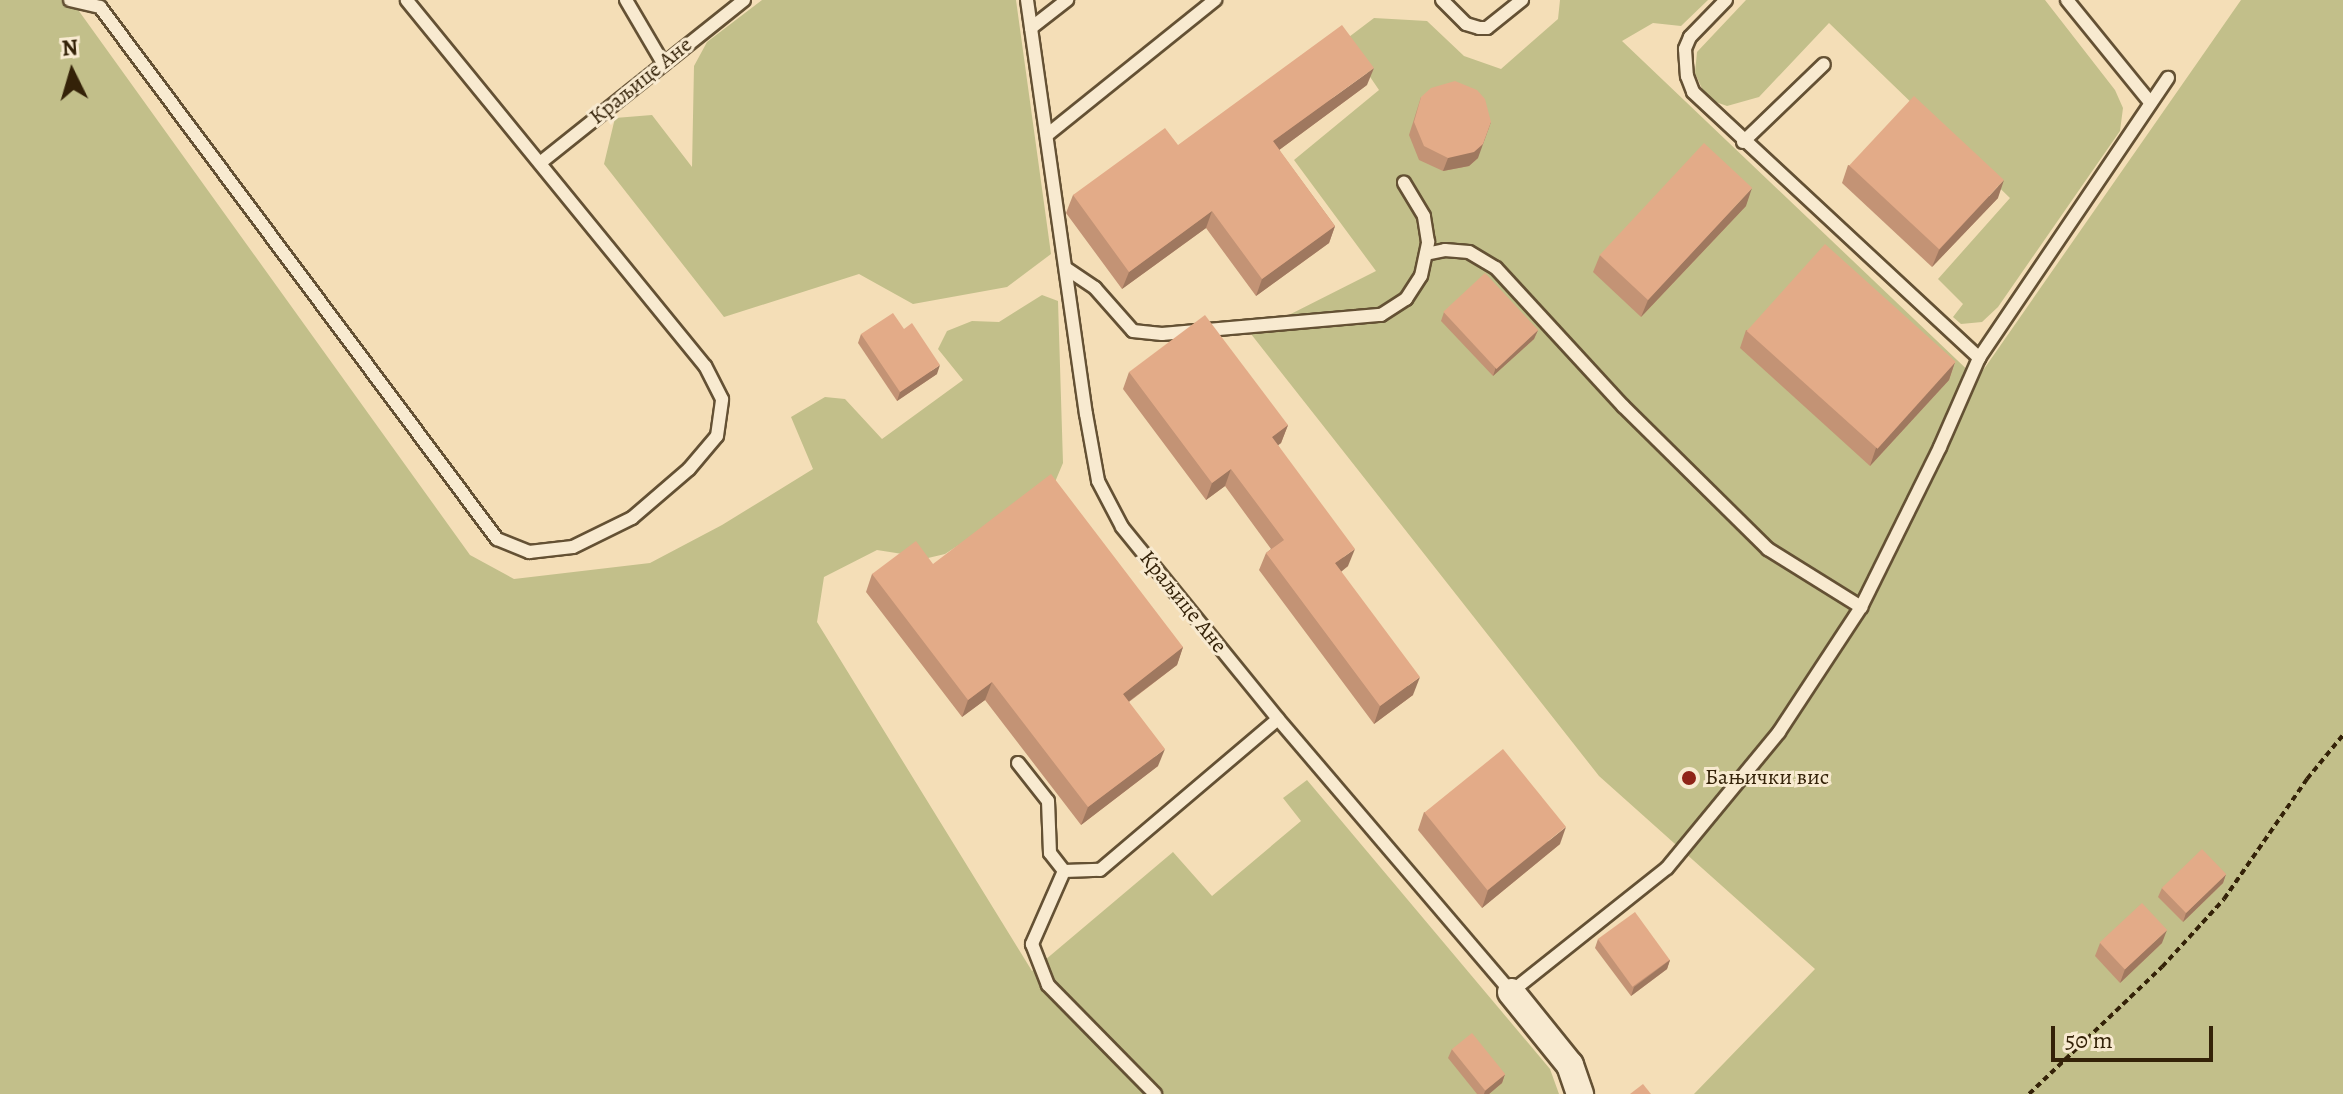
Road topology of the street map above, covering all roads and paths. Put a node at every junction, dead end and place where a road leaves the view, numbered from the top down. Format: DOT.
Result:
graph roads {
  1 [pos="70,0"];
  2 [pos="407,0"];
  3 [pos="626,0"];
  4 [pos="744,0"];
  5 [pos="1027,0"];
  6 [pos="1067,0"];
  7 [pos="1215,0"];
  8 [pos="1442,0"];
  9 [pos="1522,0"];
  10 [pos="1726,0"];
  11 [pos="2067,0"];
  12 [pos="1031,28"];
  13 [pos="663,63"];
  14 [pos="1824,64"];
  15 [pos="2168,78"];
  16 [pos="2150,102"];
  17 [pos="1047,135"];
  18 [pos="1743,142"];
  19 [pos="540,163"];
  20 [pos="1404,183"];
  21 [pos="1426,254"];
  22 [pos="1067,269"];
  23 [pos="1979,358"];
  24 [pos="1861,607"];
  25 [pos="1278,719"];
  26 [pos="2343,735"];
  27 [pos="1018,763"];
  28 [pos="1064,871"];
  29 [pos="1511,992"];
  30 [pos="1155,1094"];
  31 [pos="1580,1094"];
  32 [pos="2029,1094"];
  1 -- 19 [label="lane"];
  2 -- 19 [label="lane"];
  3 -- 13 [label="lane"];
  4 -- 13 [label="lane, Краљице Ане"];
  5 -- 12 [label="lane, Краљице Ане"];
  6 -- 12 [label="lane"];
  7 -- 17 [label="lane"];
  8 -- 9 [label="lane"];
  10 -- 18 [label="lane"];
  11 -- 16 [label="lane"];
  12 -- 17 [label="lane, Краљице Ане"];
  13 -- 19 [label="lane, Краљице Ане"];
  14 -- 18 [label="lane"];
  15 -- 16 [label="lane"];
  16 -- 23 [label="lane"];
  17 -- 22 [label="lane, Краљице Ане"];
  18 -- 23 [label="lane"];
  20 -- 21 [label="lane"];
  21 -- 22 [label="lane"];
  21 -- 24 [label="lane"];
  22 -- 25 [label="lane, Краљице Ане"];
  23 -- 24 [label="lane"];
  24 -- 29 [label="lane"];
  25 -- 28 [label="lane"];
  25 -- 29 [label="lane, Краљице Ане"];
  26 -- 32 [label="path"];
  27 -- 28 [label="lane"];
  28 -- 30 [label="lane"];
  29 -- 31 [label="street, Краљице Ане"];
}
